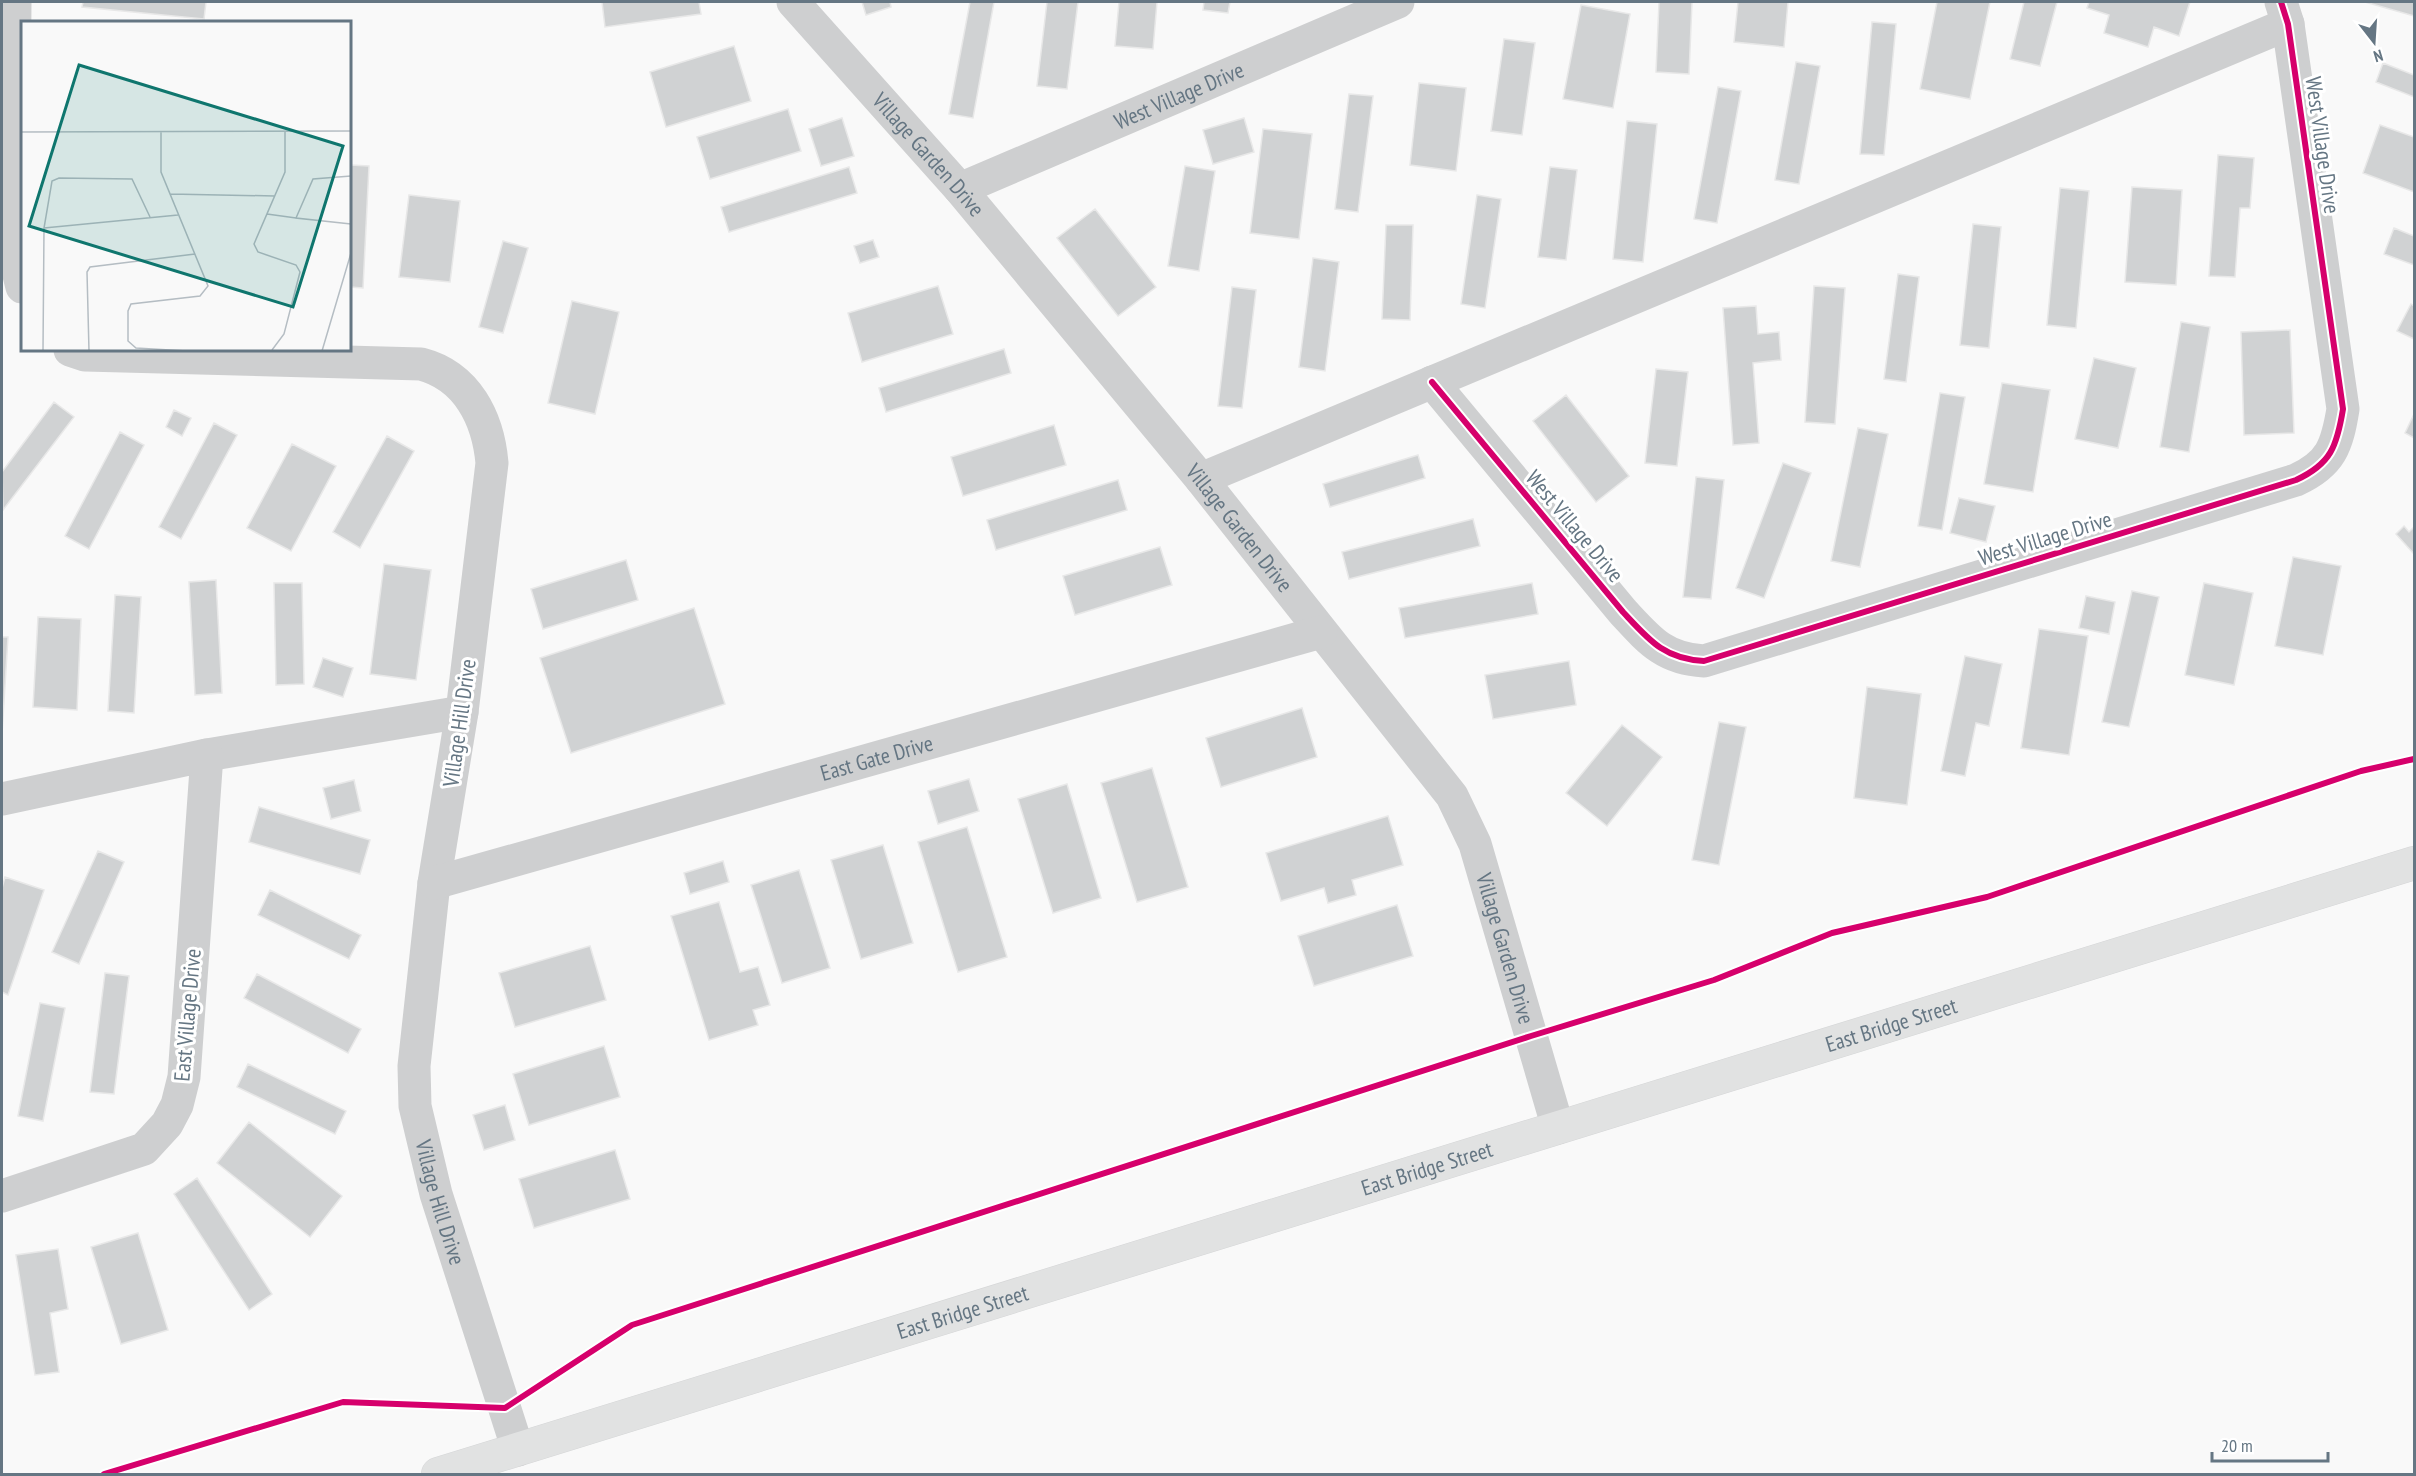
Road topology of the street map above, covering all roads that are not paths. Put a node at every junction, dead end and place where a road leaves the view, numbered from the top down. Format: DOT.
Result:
graph roads {
  1 [pos="15,2"];
  2 [pos="793,2"];
  3 [pos="1398,2"];
  4 [pos="2285,13"];
  5 [pos="960,189"];
  6 [pos="21,284"];
  7 [pos="73,351"];
  8 [pos="1432,382"];
  9 [pos="1201,479"];
  10 [pos="1321,632"];
  11 [pos="462,712"];
  12 [pos="207,755"];
  13 [pos="2,800"];
  14 [pos="2415,863"];
  15 [pos="434,883"];
  16 [pos="1558,1128"];
  17 [pos="2,1196"];
  18 [pos="518,1450"];
  19 [pos="438,1474"];
  1 -- 6 [label="street"];
  2 -- 5 [label="street, Village Garden Drive"];
  3 -- 5 [label="street, West Village Drive"];
  4 -- 8 [label="street, West Village Drive"];
  4 -- 8 [label="street, West Village Drive"];
  5 -- 9 [label="street, Village Garden Drive"];
  7 -- 11 [label="street, Village Hill Drive"];
  8 -- 9 [label="street, West Village Drive"];
  9 -- 10 [label="street, Village Garden Drive"];
  10 -- 15 [label="street, East Gate Drive"];
  10 -- 16 [label="street, Village Garden Drive"];
  11 -- 12 [label="street"];
  11 -- 15 [label="street, Village Hill Drive"];
  12 -- 13 [label="street"];
  12 -- 17 [label="street, East Village Drive"];
  14 -- 16 [label="main road, East Bridge Street"];
  15 -- 18 [label="street, Village Hill Drive"];
  16 -- 18 [label="main road, East Bridge Street"];
  18 -- 19 [label="main road, East Bridge Street"];
}
